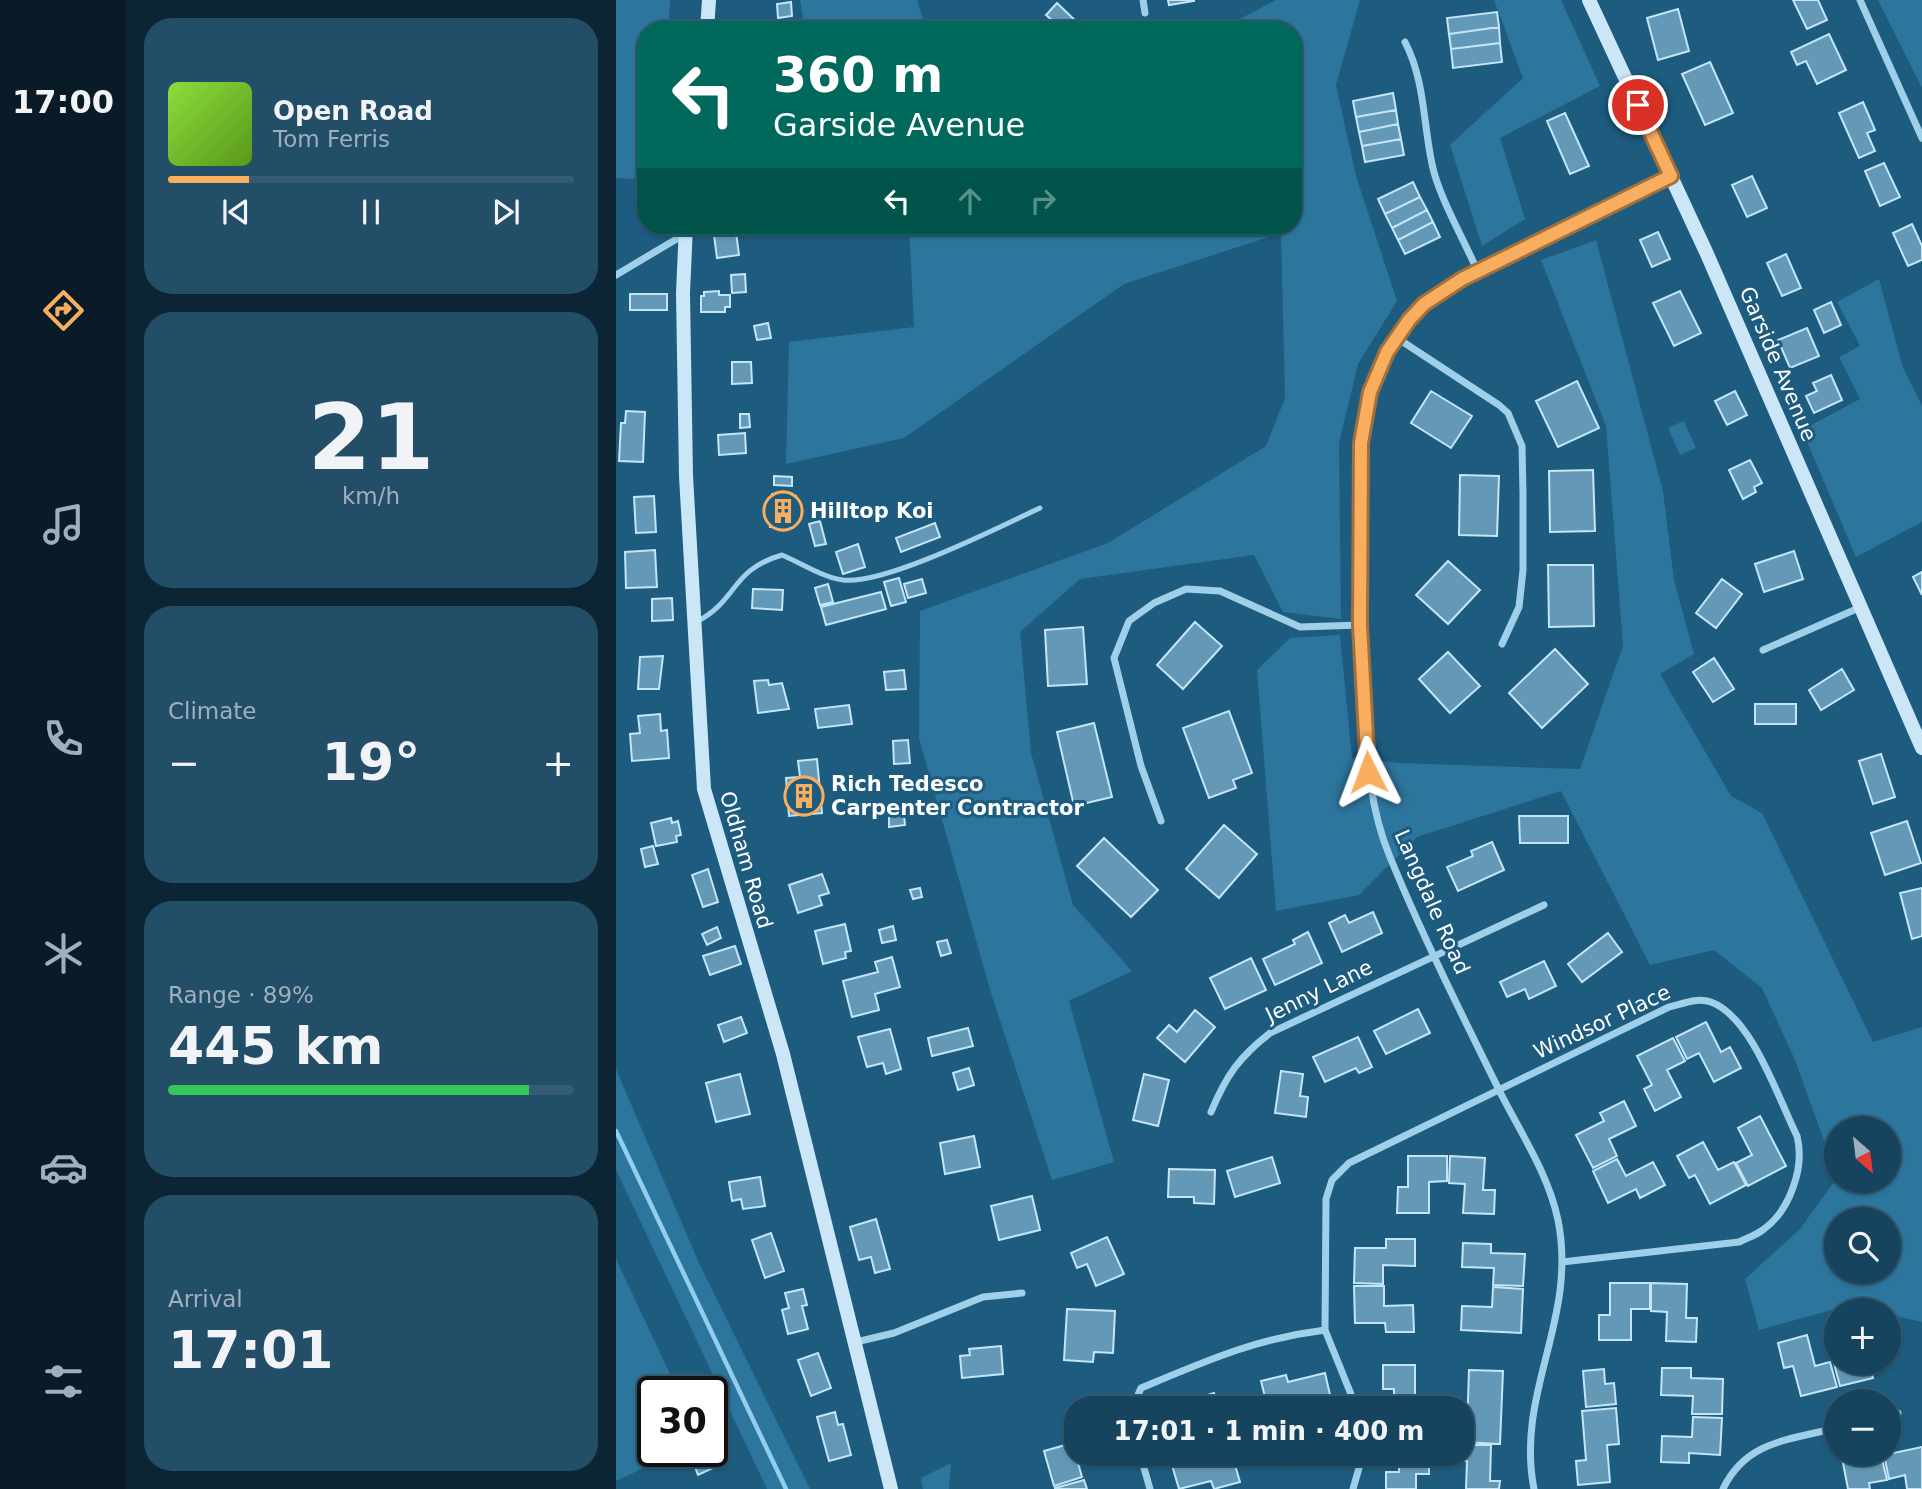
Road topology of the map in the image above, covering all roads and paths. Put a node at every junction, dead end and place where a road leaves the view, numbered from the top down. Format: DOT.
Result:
graph roads {
  1 [pos="709,0"];
  2 [pos="1143,0"];
  3 [pos="1590,0"];
  4 [pos="1860,0"];
  5 [pos="1144,13"];
  6 [pos="708,21"];
  7 [pos="1405,42"];
  8 [pos="1922,138"];
  9 [pos="1671,176"];
  10 [pos="678,235"];
  11 [pos="686,235"];
  12 [pos="1477,270"];
  13 [pos="616,275"];
  14 [pos="1397,338"];
  15 [pos="1040,508"];
  16 [pos="1861,607"];
  17 [pos="693,624"];
  18 [pos="1360,625"];
  19 [pos="1502,644"];
  20 [pos="1763,650"];
  21 [pos="1922,748"];
  22 [pos="1161,821"];
  23 [pos="1544,905"];
  24 [pos="1436,955"];
  25 [pos="1499,1089"];
  26 [pos="1211,1112"];
  27 [pos="1562,1262"];
  28 [pos="1022,1293"];
  29 [pos="1325,1330"];
  30 [pos="856,1342"];
  31 [pos="1138,1396"];
  32 [pos="1352,1396"];
  33 [pos="1824,1432"];
  34 [pos="1143,1466"];
  35 [pos="1360,1466"];
  36 [pos="891,1489"];
  37 [pos="1150,1489"];
  38 [pos="1353,1489"];
  39 [pos="1534,1489"];
  40 [pos="1723,1489"];
  1 -- 6 [label="street"];
  2 -- 5 [label="street"];
  3 -- 9 [label="street, Garside Avenue"];
  4 -- 8 [label="street"];
  7 -- 12 [label="street"];
  9 -- 12 [label="street, Langdale Road"];
  9 -- 16 [label="street, Garside Avenue"];
  10 -- 13 [label="street"];
  11 -- 17 [label="street, Oldham Road"];
  12 -- 14 [label="street, Langdale Road"];
  14 -- 18 [label="street, Langdale Road"];
  14 -- 19 [label="street"];
  15 -- 17 [label="lane"];
  16 -- 20 [label="street"];
  16 -- 21 [label="street, Garside Avenue"];
  17 -- 30 [label="street, Oldham Road"];
  18 -- 22 [label="street"];
  18 -- 24 [label="street, Langdale Road"];
  23 -- 24 [label="street, Jenny Lane"];
  24 -- 25 [label="street, Langdale Road"];
  24 -- 26 [label="street, Jenny Lane"];
  25 -- 27 [label="street, Langdale Road"];
  25 -- 27 [label="street, Windsor Place"];
  25 -- 29 [label="street, Windsor Place"];
  27 -- 39 [label="street, Langdale Road"];
  28 -- 30 [label="street"];
  29 -- 31 [label="street"];
  29 -- 32 [label="street"];
  30 -- 36 [label="street, Oldham Road"];
  33 -- 40 [label="street"];
  34 -- 37 [label="street"];
  35 -- 38 [label="street"];
}
